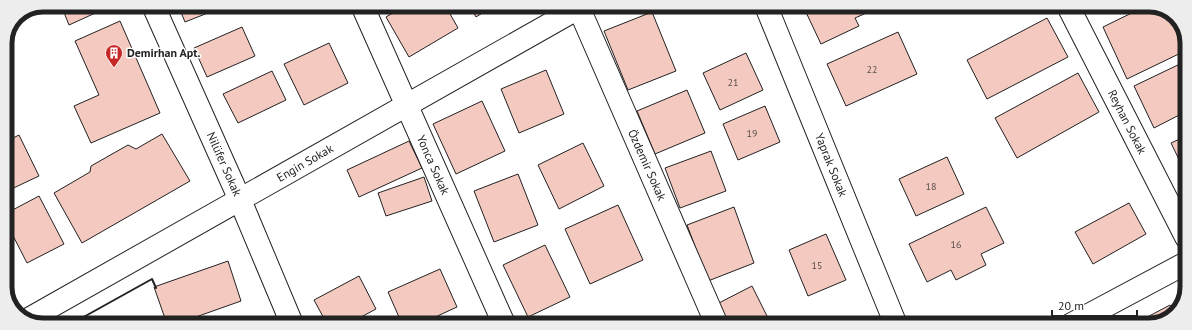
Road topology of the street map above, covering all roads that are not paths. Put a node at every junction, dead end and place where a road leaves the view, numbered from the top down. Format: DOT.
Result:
graph roads {
  1 [pos="156,12"];
  2 [pos="365,12"];
  3 [pos="569,12"];
  4 [pos="583,12"];
  5 [pos="768,12"];
  6 [pos="1071,12"];
  7 [pos="406,105"];
  8 [pos="240,200"];
  9 [pos="1180,225"];
  10 [pos="1180,267"];
  11 [pos="33,316"];
  12 [pos="289,318"];
  13 [pos="501,318"];
  14 [pos="714,318"];
  15 [pos="893,318"];
  16 [pos="1083,318"];
  1 -- 8 [label="street, Nilüfer Sokak"];
  2 -- 7 [label="street, Yonca Sokak"];
  3 -- 7 [label="street, Engin Sokak"];
  4 -- 14 [label="street, Özdemir Sokak"];
  5 -- 15 [label="street, Yaprak Sokak"];
  6 -- 9 [label="street, Reyhan Sokak"];
  7 -- 8 [label="street, Engin Sokak"];
  7 -- 13 [label="street, Yonca Sokak"];
  8 -- 11 [label="street, Engin Sokak"];
  8 -- 12 [label="street, Nilüfer Sokak"];
  10 -- 16 [label="street"];
}
